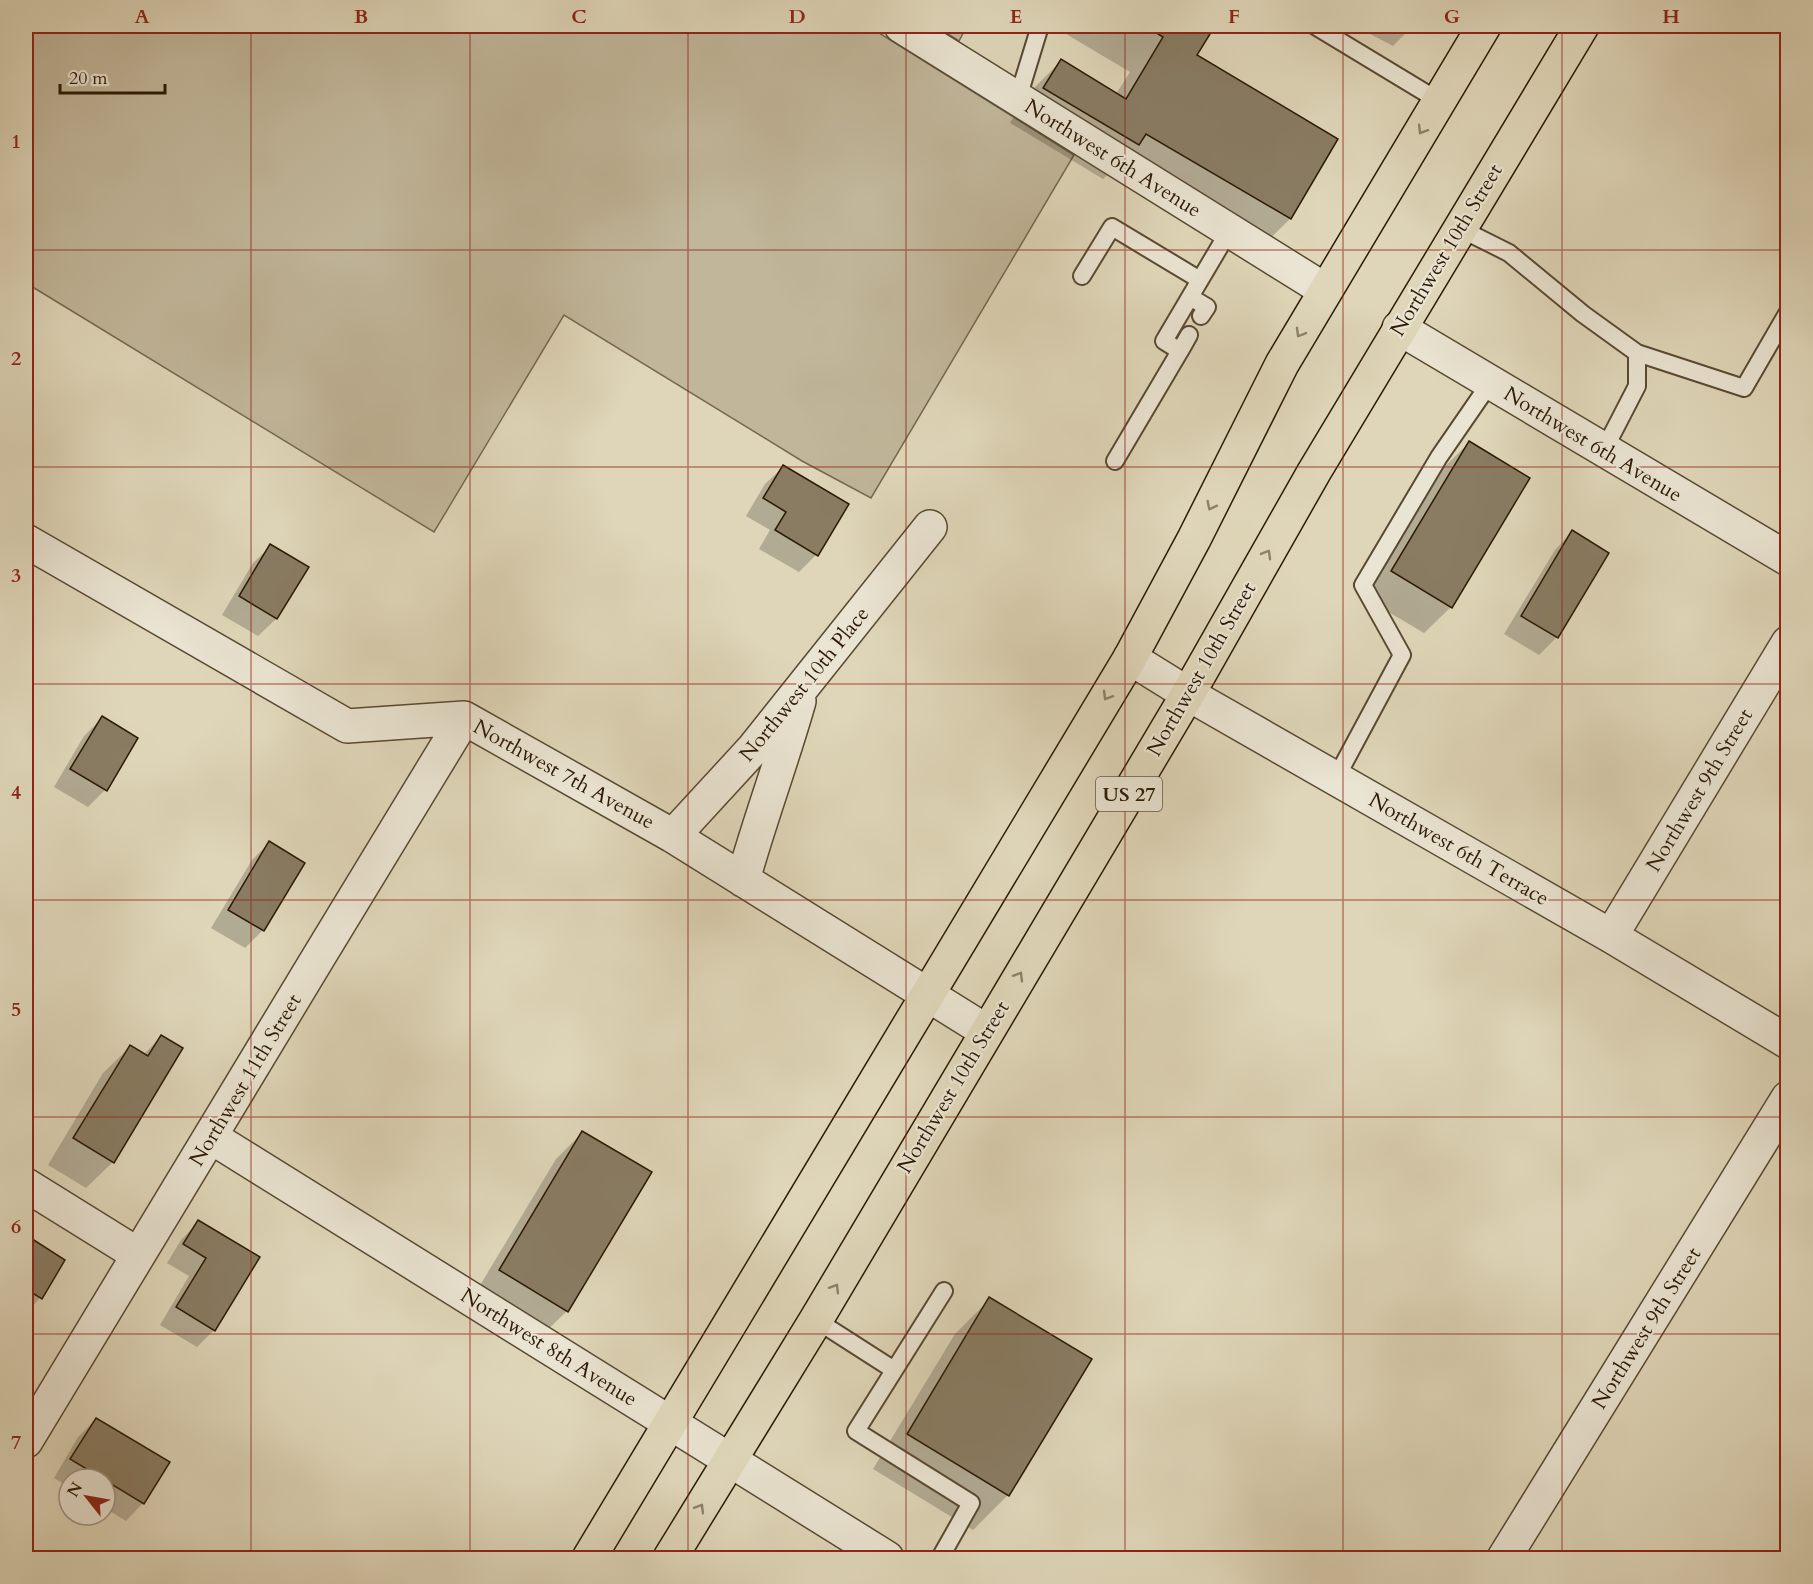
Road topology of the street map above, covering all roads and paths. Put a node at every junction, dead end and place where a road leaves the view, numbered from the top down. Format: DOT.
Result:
graph roads {
  1 [pos="902,26"];
  2 [pos="1040,26"];
  3 [pos="1315,26"];
  4 [pos="1484,26"];
  5 [pos="1582,26"];
  6 [pos="1018,98"];
  7 [pos="1439,101"];
  8 [pos="1459,228"];
  9 [pos="1229,231"];
  10 [pos="1082,276"];
  11 [pos="1200,280"];
  12 [pos="1325,290"];
  13 [pos="1190,297"];
  14 [pos="1201,316"];
  15 [pos="1785,323"];
  16 [pos="1399,328"];
  17 [pos="1189,335"];
  18 [pos="1180,351"];
  19 [pos="1637,353"];
  20 [pos="1490,383"];
  21 [pos="1604,450"];
  22 [pos="1115,461"];
  23 [pos="930,527"];
  24 [pos="26,542"];
  25 [pos="1788,559"];
  26 [pos="1788,643"];
  27 [pos="1130,658"];
  28 [pos="803,685"];
  29 [pos="1188,694"];
  30 [pos="464,718"];
  31 [pos="1336,778"];
  32 [pos="673,836"];
  33 [pos="743,880"];
  34 [pos="1611,936"];
  35 [pos="929,996"];
  36 [pos="986,1031"];
  37 [pos="1788,1042"];
  38 [pos="1788,1098"];
  39 [pos="211,1137"];
  40 [pos="26,1185"];
  41 [pos="137,1254"];
  42 [pos="944,1291"];
  43 [pos="816,1320"];
  44 [pos="894,1370"];
  45 [pos="671,1423"];
  46 [pos="26,1441"];
  47 [pos="729,1460"];
  48 [pos="589,1558"];
  49 [pos="670,1558"];
  50 [pos="887,1558"];
  51 [pos="940,1558"];
  52 [pos="1504,1558"];
  1 -- 6 [label="street, Northwest 6th Avenue"];
  2 -- 6 [label="lane"];
  3 -- 7 [label="lane"];
  4 -- 7 [label="highway"];
  5 -- 8 [label="highway, Northwest 10th Street / US 27"];
  6 -- 9 [label="street, Northwest 6th Avenue"];
  7 -- 12 [label="highway, one-way"];
  8 -- 16 [label="highway, Northwest 10th Street / US 27"];
  8 -- 19 [label="lane"];
  9 -- 11 [label="lane"];
  9 -- 12 [label="street, Northwest 6th Avenue"];
  10 -- 11 [label="lane"];
  11 -- 13 [label="lane"];
  12 -- 27 [label="highway, one-way"];
  13 -- 14 [label="lane"];
  13 -- 18 [label="lane"];
  15 -- 19 [label="lane"];
  16 -- 20 [label="street, Northwest 6th Avenue"];
  29 -- 16 [label="highway, Northwest 10th Street / US 27, one-way"];
  17 -- 18 [label="lane"];
  18 -- 22 [label="lane"];
  19 -- 21 [label="lane"];
  20 -- 21 [label="street, Northwest 6th Avenue"];
  20 -- 31 [label="lane"];
  21 -- 25 [label="street, Northwest 6th Avenue"];
  23 -- 28 [label="street, Northwest 10th Place"];
  24 -- 30 [label="street, Northwest 7th Avenue"];
  26 -- 34 [label="street, Northwest 9th Street"];
  27 -- 29 [label="street, Northwest 6th Terrace"];
  27 -- 35 [label="highway, one-way"];
  28 -- 32 [label="street, Northwest 10th Place"];
  28 -- 33 [label="street"];
  29 -- 31 [label="street, Northwest 6th Terrace"];
  36 -- 29 [label="highway, Northwest 10th Street / US 27, one-way"];
  30 -- 32 [label="street, Northwest 7th Avenue"];
  30 -- 39 [label="street, Northwest 11th Street"];
  31 -- 34 [label="street, Northwest 6th Terrace"];
  32 -- 33 [label="street, Northwest 7th Avenue"];
  33 -- 35 [label="street, Northwest 7th Avenue"];
  34 -- 37 [label="street, Northwest 6th Terrace"];
  35 -- 36 [label="street, Northwest 7th Avenue"];
  35 -- 45 [label="highway"];
  43 -- 36 [label="highway, Northwest 10th Street / US 27, one-way"];
  38 -- 52 [label="street, Northwest 9th Street"];
  39 -- 41 [label="street, Northwest 11th Street"];
  39 -- 45 [label="street, Northwest 8th Avenue"];
  40 -- 41 [label="street"];
  41 -- 46 [label="street, Northwest 11th Street"];
  42 -- 44 [label="lane"];
  43 -- 44 [label="lane"];
  43 -- 47 [label="highway, Northwest 10th Street / US 27"];
  44 -- 51 [label="lane"];
  45 -- 47 [label="street, Northwest 8th Avenue"];
  45 -- 48 [label="highway"];
  49 -- 47 [label="highway, Northwest 10th Street / US 27, one-way"];
  47 -- 50 [label="street, Northwest 8th Avenue"];
}
